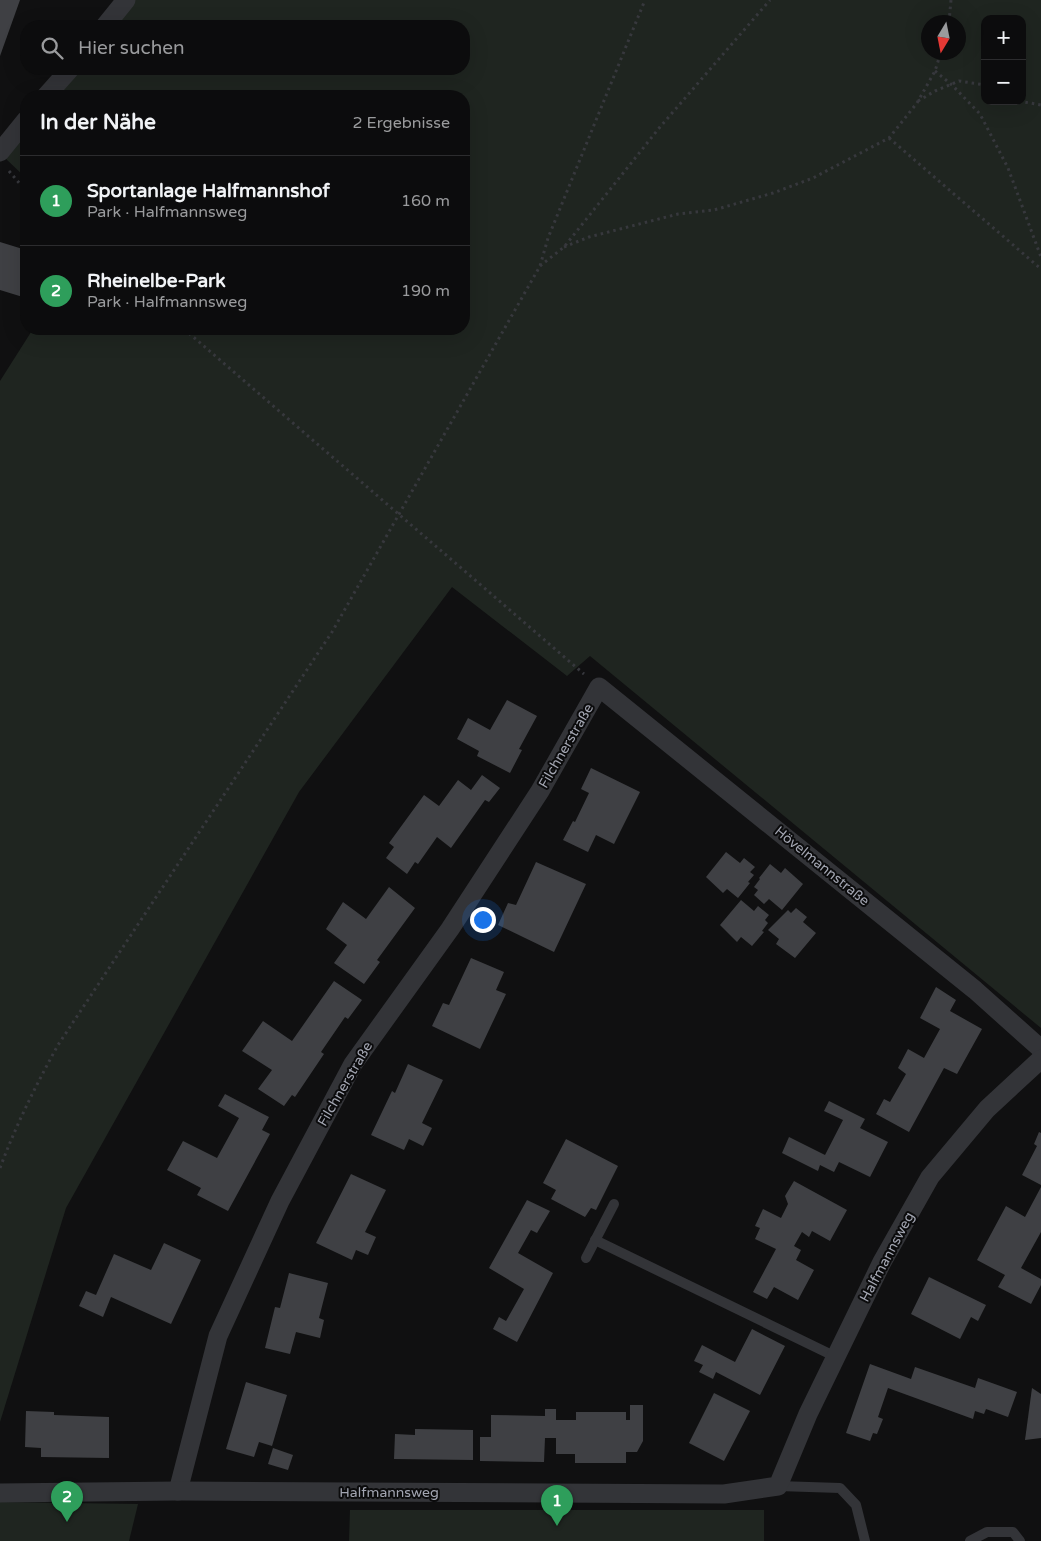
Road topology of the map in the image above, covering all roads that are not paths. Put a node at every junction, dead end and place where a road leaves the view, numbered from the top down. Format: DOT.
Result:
graph roads {
  1 [pos="126,0"];
  2 [pos="110,20"];
  3 [pos="65,75"];
  4 [pos="51,90"];
  5 [pos="20,130"];
  6 [pos="3,159"];
  7 [pos="600,687"];
  8 [pos="1041,1049"];
  9 [pos="1041,1059"];
  10 [pos="614,1204"];
  11 [pos="595,1240"];
  12 [pos="586,1258"];
  13 [pos="836,1357"];
  14 [pos="778,1486"];
  15 [pos="178,1491"];
  16 [pos="0,1493"];
  17 [pos="865,1541"];
  18 [pos="970,1541"];
  19 [pos="1020,1541"];
  1 -- 2 [label="street"];
  3 -- 4 [label="street"];
  5 -- 6 [label="street"];
  7 -- 8 [label="street, Hövelmannstraße"];
  7 -- 15 [label="street, Filchnerstraße"];
  9 -- 13 [label="street, Halfmannsweg"];
  10 -- 11 [label="lane"];
  11 -- 12 [label="lane"];
  11 -- 13 [label="lane"];
  13 -- 14 [label="street, Halfmannsweg"];
  14 -- 15 [label="street, Halfmannsweg"];
  14 -- 17 [label="lane, Halfmannsweg"];
  15 -- 16 [label="street, Halfmannsweg"];
  18 -- 19 [label="lane"];
}
